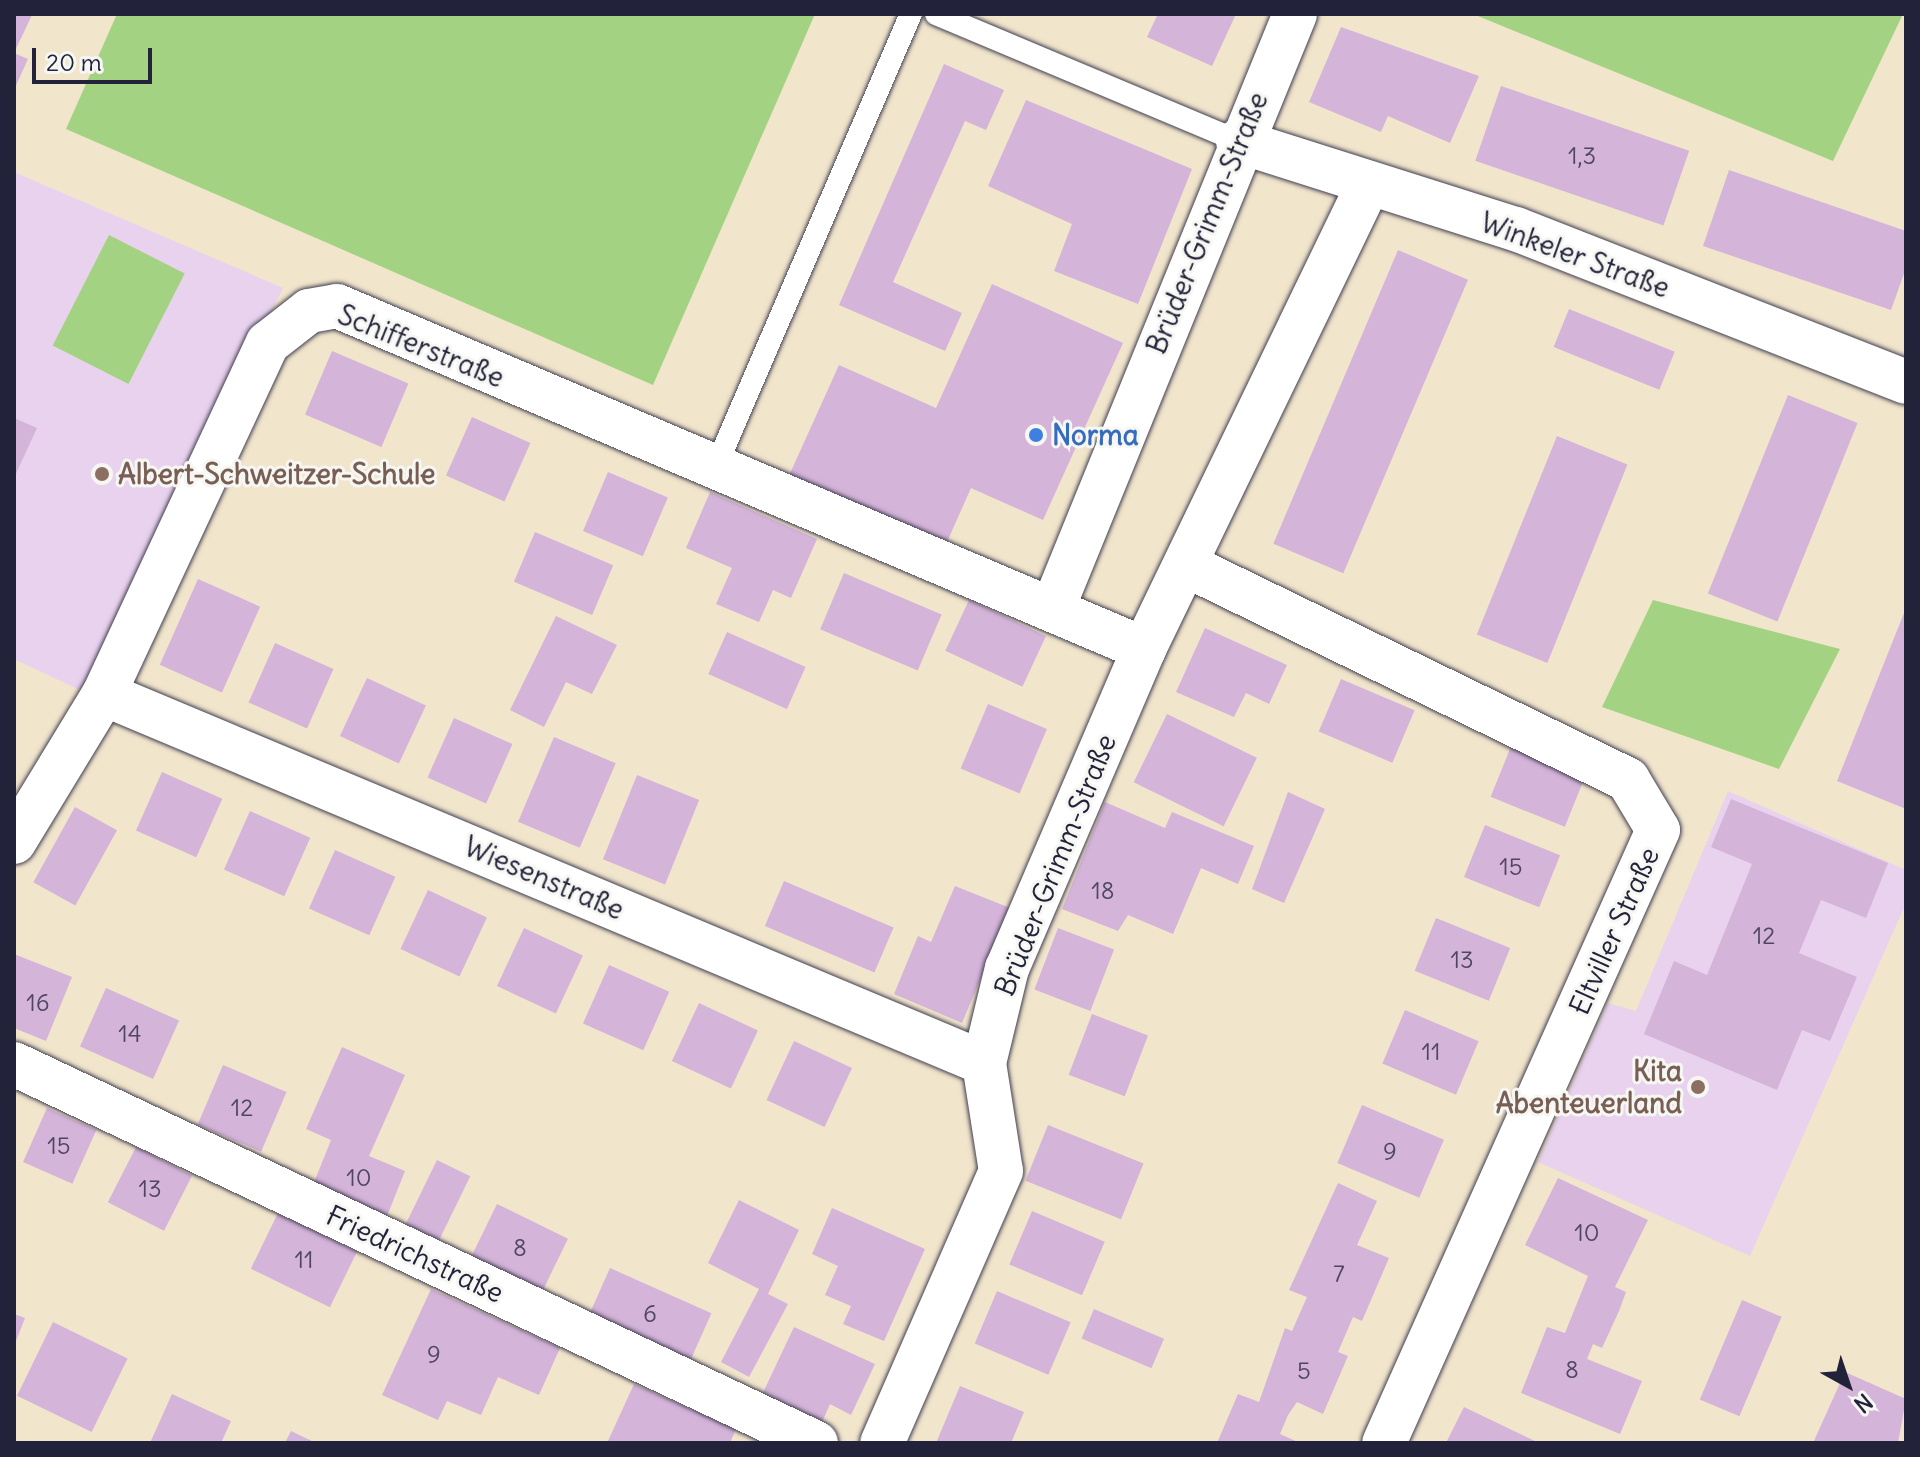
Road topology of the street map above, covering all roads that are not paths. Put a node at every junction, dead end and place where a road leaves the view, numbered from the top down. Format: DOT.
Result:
graph roads {
  1 [pos="911,14"];
  2 [pos="936,14"];
  3 [pos="1295,14"];
  4 [pos="1238,141"];
  5 [pos="1367,187"];
  6 [pos="1906,382"];
  7 [pos="714,471"];
  8 [pos="1188,566"];
  9 [pos="1053,608"];
  10 [pos="1144,649"];
  11 [pos="96,687"];
  12 [pos="14,842"];
  13 [pos="984,1063"];
  14 [pos="14,1064"];
  15 [pos="816,1443"];
  16 [pos="882,1443"];
  17 [pos="1384,1443"];
  1 -- 7 [label="lane"];
  2 -- 4 [label="lane"];
  3 -- 4 [label="street, Brüder-Grimm-Straße"];
  4 -- 5 [label="street, Winkeler Straße"];
  4 -- 9 [label="street, Brüder-Grimm-Straße"];
  5 -- 6 [label="street, Winkeler Straße"];
  5 -- 8 [label="street, Brüder-Grimm-Straße"];
  7 -- 9 [label="street, Schifferstraße"];
  7 -- 11 [label="street, Schifferstraße"];
  8 -- 10 [label="street, Brüder-Grimm-Straße"];
  8 -- 17 [label="street, Eltviller Straße"];
  9 -- 10 [label="street"];
  10 -- 13 [label="street, Brüder-Grimm-Straße"];
  11 -- 12 [label="street, Schifferstraße"];
  11 -- 13 [label="street, Wiesenstraße"];
  13 -- 16 [label="street, Brüder-Grimm-Straße"];
  14 -- 15 [label="street, Friedrichstraße"];
}
